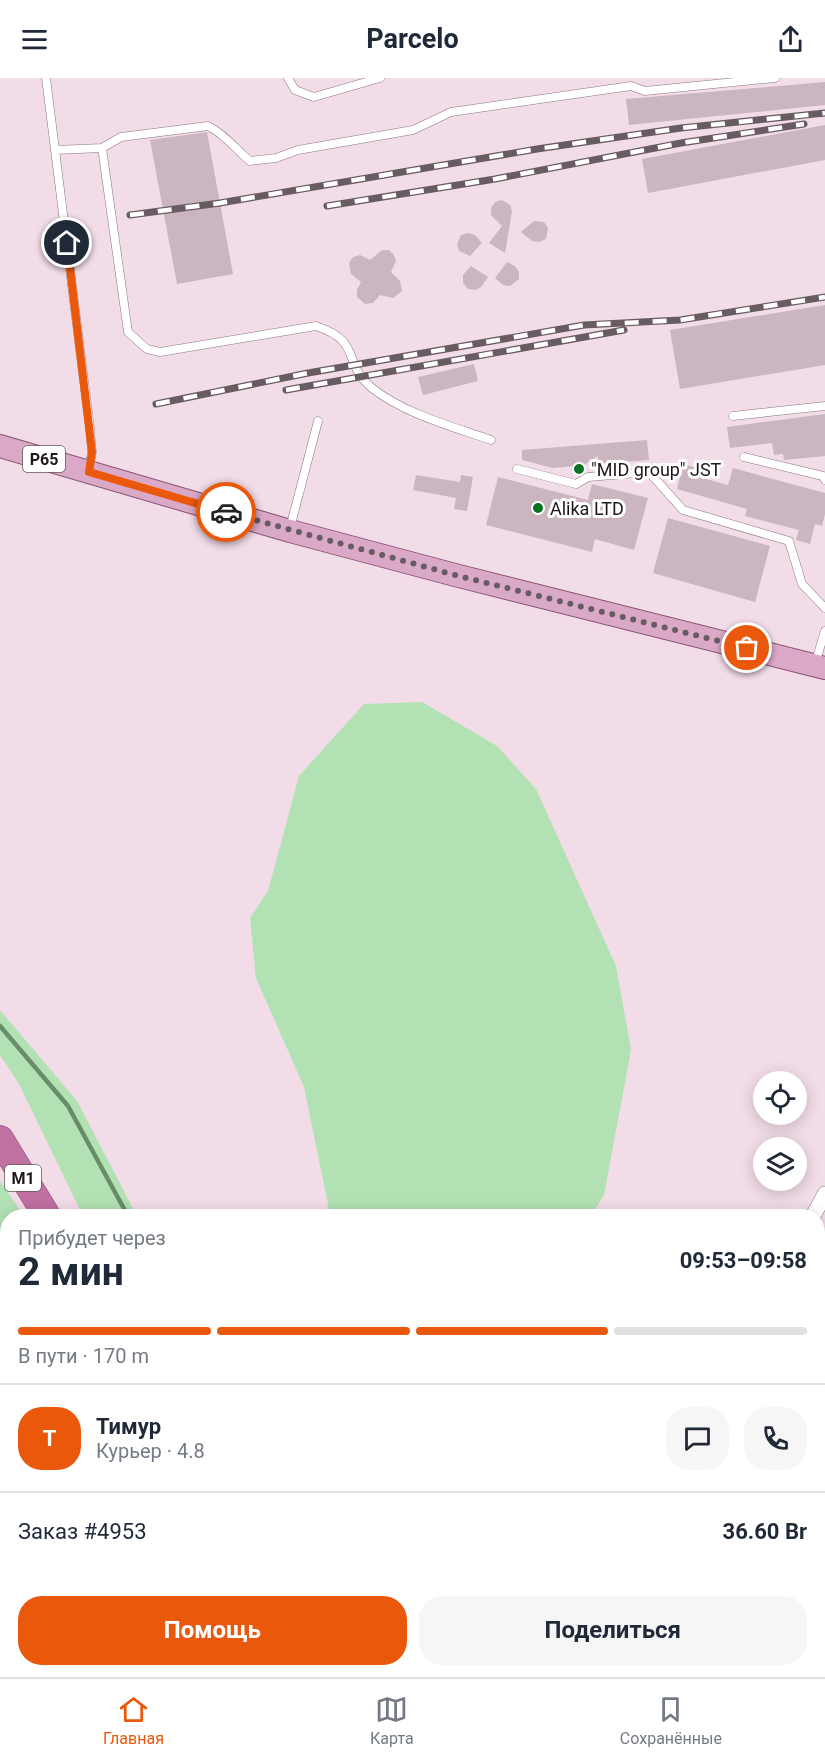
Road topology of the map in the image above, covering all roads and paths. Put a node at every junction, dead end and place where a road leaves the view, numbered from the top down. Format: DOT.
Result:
graph roads {
  1 [pos="46,78"];
  2 [pos="288,78"];
  3 [pos="380,78"];
  4 [pos="775,78"];
  5 [pos="102,148"];
  6 [pos="55,150"];
  7 [pos="825,406"];
  8 [pos="733,416"];
  9 [pos="318,422"];
  10 [pos="491,440"];
  11 [pos="0,446"];
  12 [pos="744,457"];
  13 [pos="517,469"];
  14 [pos="89,472"];
  15 [pos="825,480"];
  16 [pos="290,531"];
  17 [pos="825,608"];
  18 [pos="825,631"];
  19 [pos="820,666"];
  20 [pos="0,1139"];
  21 [pos="825,1194"];
  22 [pos="43,1209"];
  23 [pos="817,1209"];
  1 -- 6 [label="lane"];
  2 -- 3 [label="lane"];
  4 -- 5 [label="lane"];
  5 -- 6 [label="lane"];
  5 -- 10 [label="lane"];
  6 -- 14 [label="lane"];
  7 -- 8 [label="lane"];
  9 -- 16 [label="lane"];
  11 -- 14 [label="main road, Р65"];
  12 -- 15 [label="lane"];
  13 -- 17 [label="lane"];
  14 -- 16 [label="main road, Р65"];
  16 -- 19 [label="main road, Р65"];
  18 -- 19 [label="lane"];
  20 -- 22 [label="highway, М1"];
  21 -- 23 [label="street"];
}
